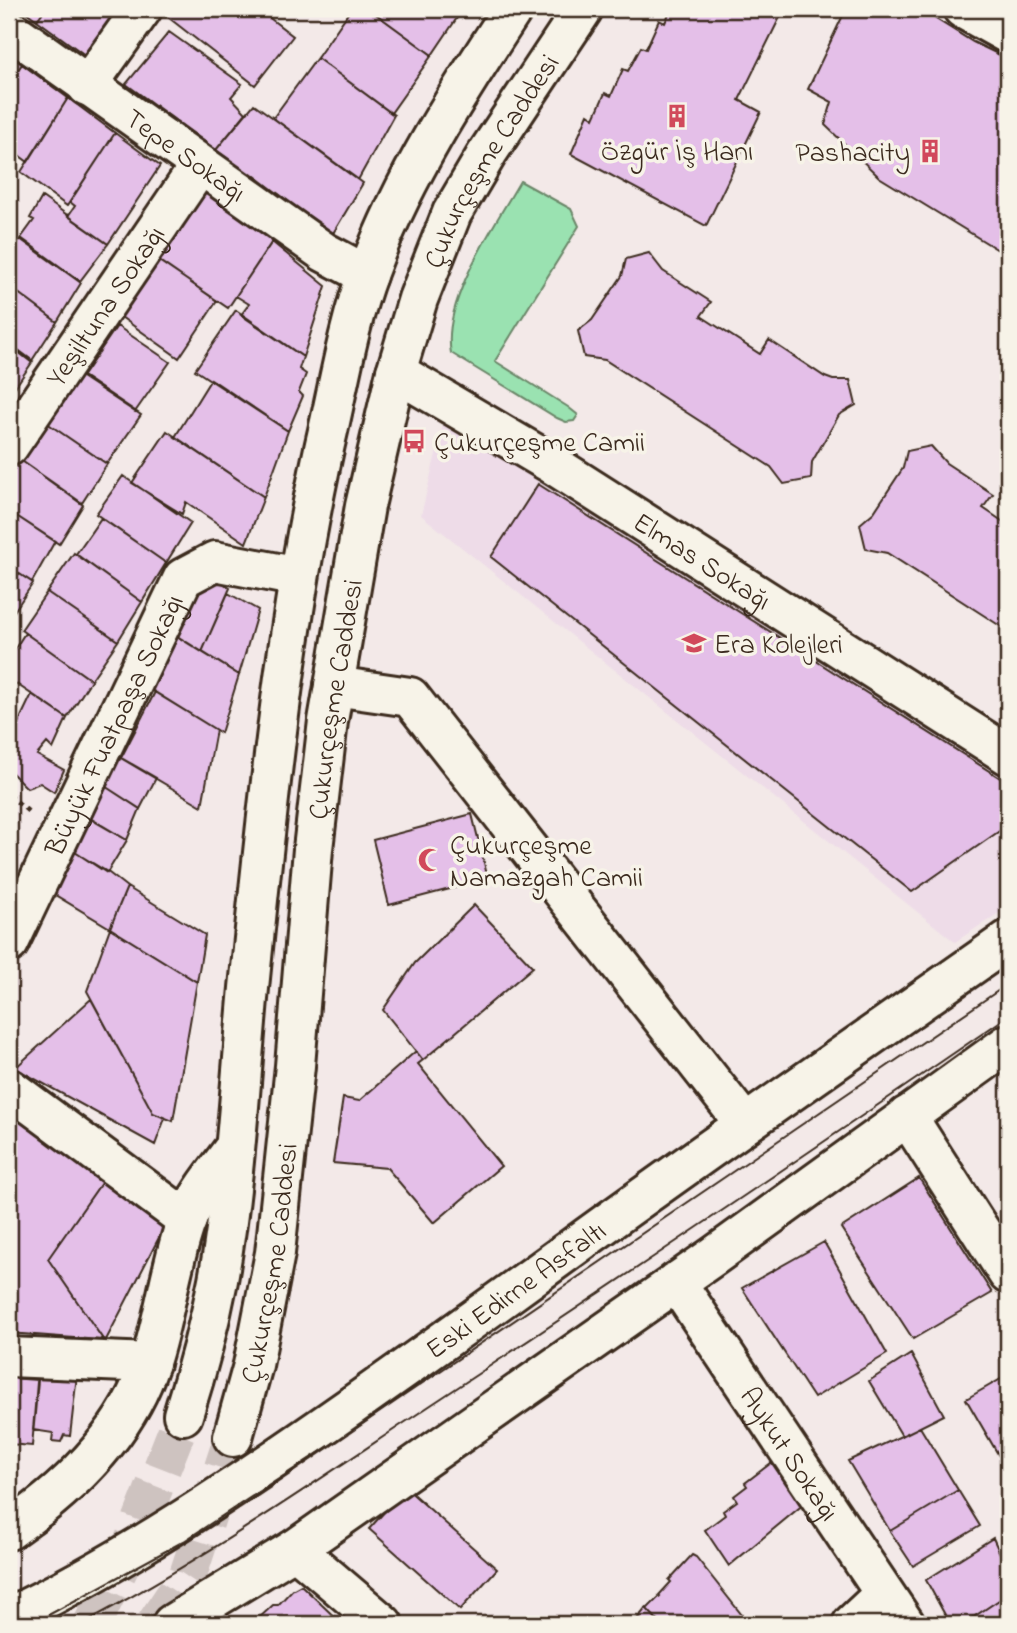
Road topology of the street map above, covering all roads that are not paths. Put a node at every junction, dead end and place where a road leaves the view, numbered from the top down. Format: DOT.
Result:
graph roads {
  1 [pos="142,9"];
  2 [pos="513,9"];
  3 [pos="583,9"];
  4 [pos="964,9"];
  5 [pos="9,29"];
  6 [pos="1008,34"];
  7 [pos="87,86"];
  8 [pos="200,165"];
  9 [pos="367,275"];
  10 [pos="396,372"];
  11 [pos="9,446"];
  12 [pos="299,576"];
  13 [pos="334,686"];
  14 [pos="1008,755"];
  15 [pos="1008,940"];
  16 [pos="9,943"];
  17 [pos="1008,1044"];
  18 [pos="9,1088"];
  19 [pos="907,1115"];
  20 [pos="745,1125"];
  21 [pos="233,1149"];
  22 [pos="187,1220"];
  23 [pos="1008,1274"];
  24 [pos="676,1282"];
  25 [pos="9,1357"];
  26 [pos="150,1363"];
  27 [pos="183,1415"];
  28 [pos="233,1437"];
  29 [pos="9,1530"];
  30 [pos="295,1549"];
  31 [pos="894,1609"];
  32 [pos="9,1616"];
  33 [pos="178,1622"];
  34 [pos="383,1624"];
  35 [pos="852,1624"];
  1 -- 7 [label="main road"];
  2 -- 9 [label="main road, Çukurçeşme Caddesi"];
  3 -- 10 [label="main road, Çukurçeşme Caddesi"];
  4 -- 6 [label="main road"];
  5 -- 7 [label="main road, Tepe Sokağı"];
  7 -- 8 [label="main road, Tepe Sokağı"];
  8 -- 9 [label="main road, Tepe Sokağı"];
  8 -- 11 [label="main road, Yeşiltuna Sokağı"];
  9 -- 12 [label="main road, Çukurçeşme Caddesi"];
  10 -- 13 [label="main road, Çukurçeşme Caddesi"];
  10 -- 14 [label="main road, Elmas Sokağı"];
  12 -- 16 [label="main road, Büyük Fuatpaşa Sokağı"];
  12 -- 21 [label="main road, Çukurçeşme Caddesi"];
  13 -- 20 [label="main road"];
  13 -- 28 [label="main road, Çukurçeşme Caddesi"];
  15 -- 20 [label="main road, Eski Edirne Asfaltı"];
  17 -- 19 [label="main road"];
  18 -- 22 [label="main road"];
  19 -- 23 [label="main road"];
  19 -- 24 [label="main road"];
  20 -- 32 [label="main road, Eski Edirne Asfaltı"];
  21 -- 22 [label="main road"];
  21 -- 27 [label="main road, Çukurçeşme Caddesi"];
  22 -- 26 [label="main road"];
  24 -- 30 [label="main road"];
  24 -- 31 [label="main road, Aykut Sokağı"];
  25 -- 26 [label="main road"];
  26 -- 29 [label="main road"];
  30 -- 33 [label="main road"];
  30 -- 34 [label="main road"];
  31 -- 35 [label="main road"];
}
